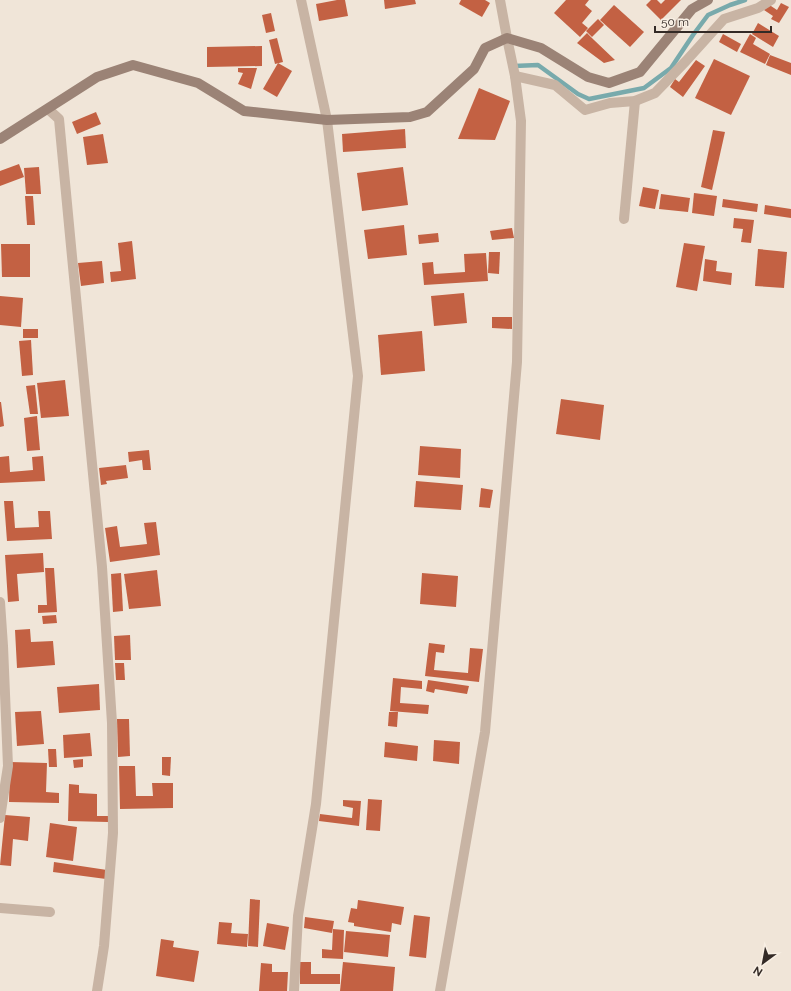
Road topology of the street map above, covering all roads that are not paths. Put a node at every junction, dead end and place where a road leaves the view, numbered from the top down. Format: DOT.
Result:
graph roads {
  1 [pos="301,0"];
  2 [pos="500,0"];
  3 [pos="708,0"];
  4 [pos="771,0"];
  5 [pos="507,38"];
  6 [pos="515,76"];
  7 [pos="635,101"];
  8 [pos="48,109"];
  9 [pos="327,120"];
  10 [pos="0,139"];
  11 [pos="624,219"];
  12 [pos="0,602"];
  13 [pos="0,818"];
  14 [pos="0,908"];
  15 [pos="50,912"];
  16 [pos="97,991"];
  17 [pos="294,991"];
  18 [pos="440,991"];
  1 -- 9 [label="street"];
  2 -- 5 [label="street"];
  3 -- 5 [label="street"];
  4 -- 7 [label="street"];
  5 -- 6 [label="street"];
  5 -- 9 [label="street"];
  6 -- 7 [label="street"];
  6 -- 18 [label="street"];
  7 -- 11 [label="street"];
  8 -- 9 [label="street"];
  8 -- 10 [label="street"];
  8 -- 16 [label="street"];
  9 -- 17 [label="street"];
  12 -- 13 [label="street"];
  14 -- 15 [label="street"];
}
